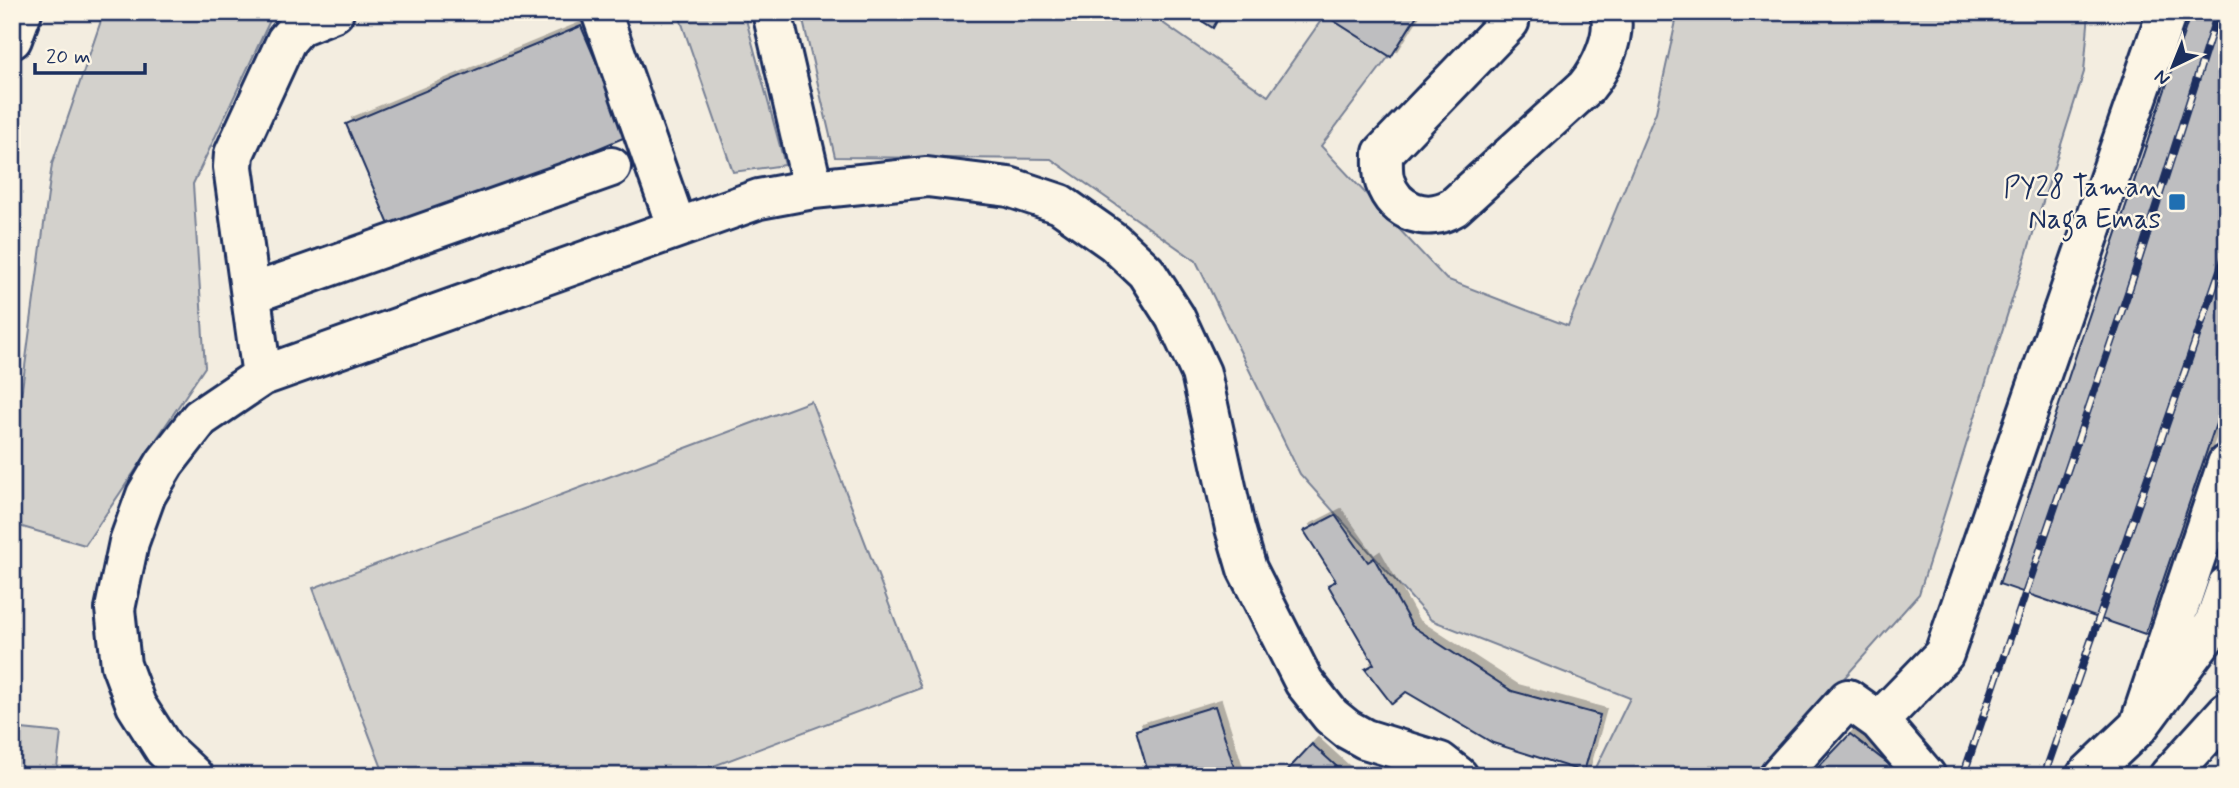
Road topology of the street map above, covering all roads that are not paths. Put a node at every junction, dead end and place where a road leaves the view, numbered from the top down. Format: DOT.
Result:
graph roads {
  1 [pos="22,12"];
  2 [pos="334,12"];
  3 [pos="601,12"];
  4 [pos="772,12"];
  5 [pos="1610,12"];
  6 [pos="2167,12"];
  7 [pos="1511,16"];
  8 [pos="12,39"];
  9 [pos="611,167"];
  10 [pos="813,189"];
  11 [pos="677,228"];
  12 [pos="251,294"];
  13 [pos="262,376"];
  14 [pos="2227,464"];
  15 [pos="2227,586"];
  16 [pos="2226,715"];
  17 [pos="1879,721"];
  18 [pos="2139,726"];
  19 [pos="160,762"];
  20 [pos="193,776"];
  21 [pos="1458,776"];
  22 [pos="1779,776"];
  23 [pos="1926,776"];
  24 [pos="2086,776"];
  25 [pos="2169,776"];
  1 -- 8 [label="main road"];
  2 -- 12 [label="main road"];
  3 -- 11 [label="main road"];
  4 -- 10 [label="main road"];
  5 -- 7 [label="main road"];
  6 -- 17 [label="main road"];
  9 -- 12 [label="main road"];
  10 -- 11 [label="main road"];
  10 -- 21 [label="main road"];
  11 -- 13 [label="main road"];
  12 -- 13 [label="main road"];
  13 -- 19 [label="main road"];
  14 -- 18 [label="main road"];
  15 -- 18 [label="main road"];
  16 -- 25 [label="main road"];
  17 -- 22 [label="main road"];
  17 -- 23 [label="main road"];
  18 -- 24 [label="main road"];
  19 -- 20 [label="main road"];
}
